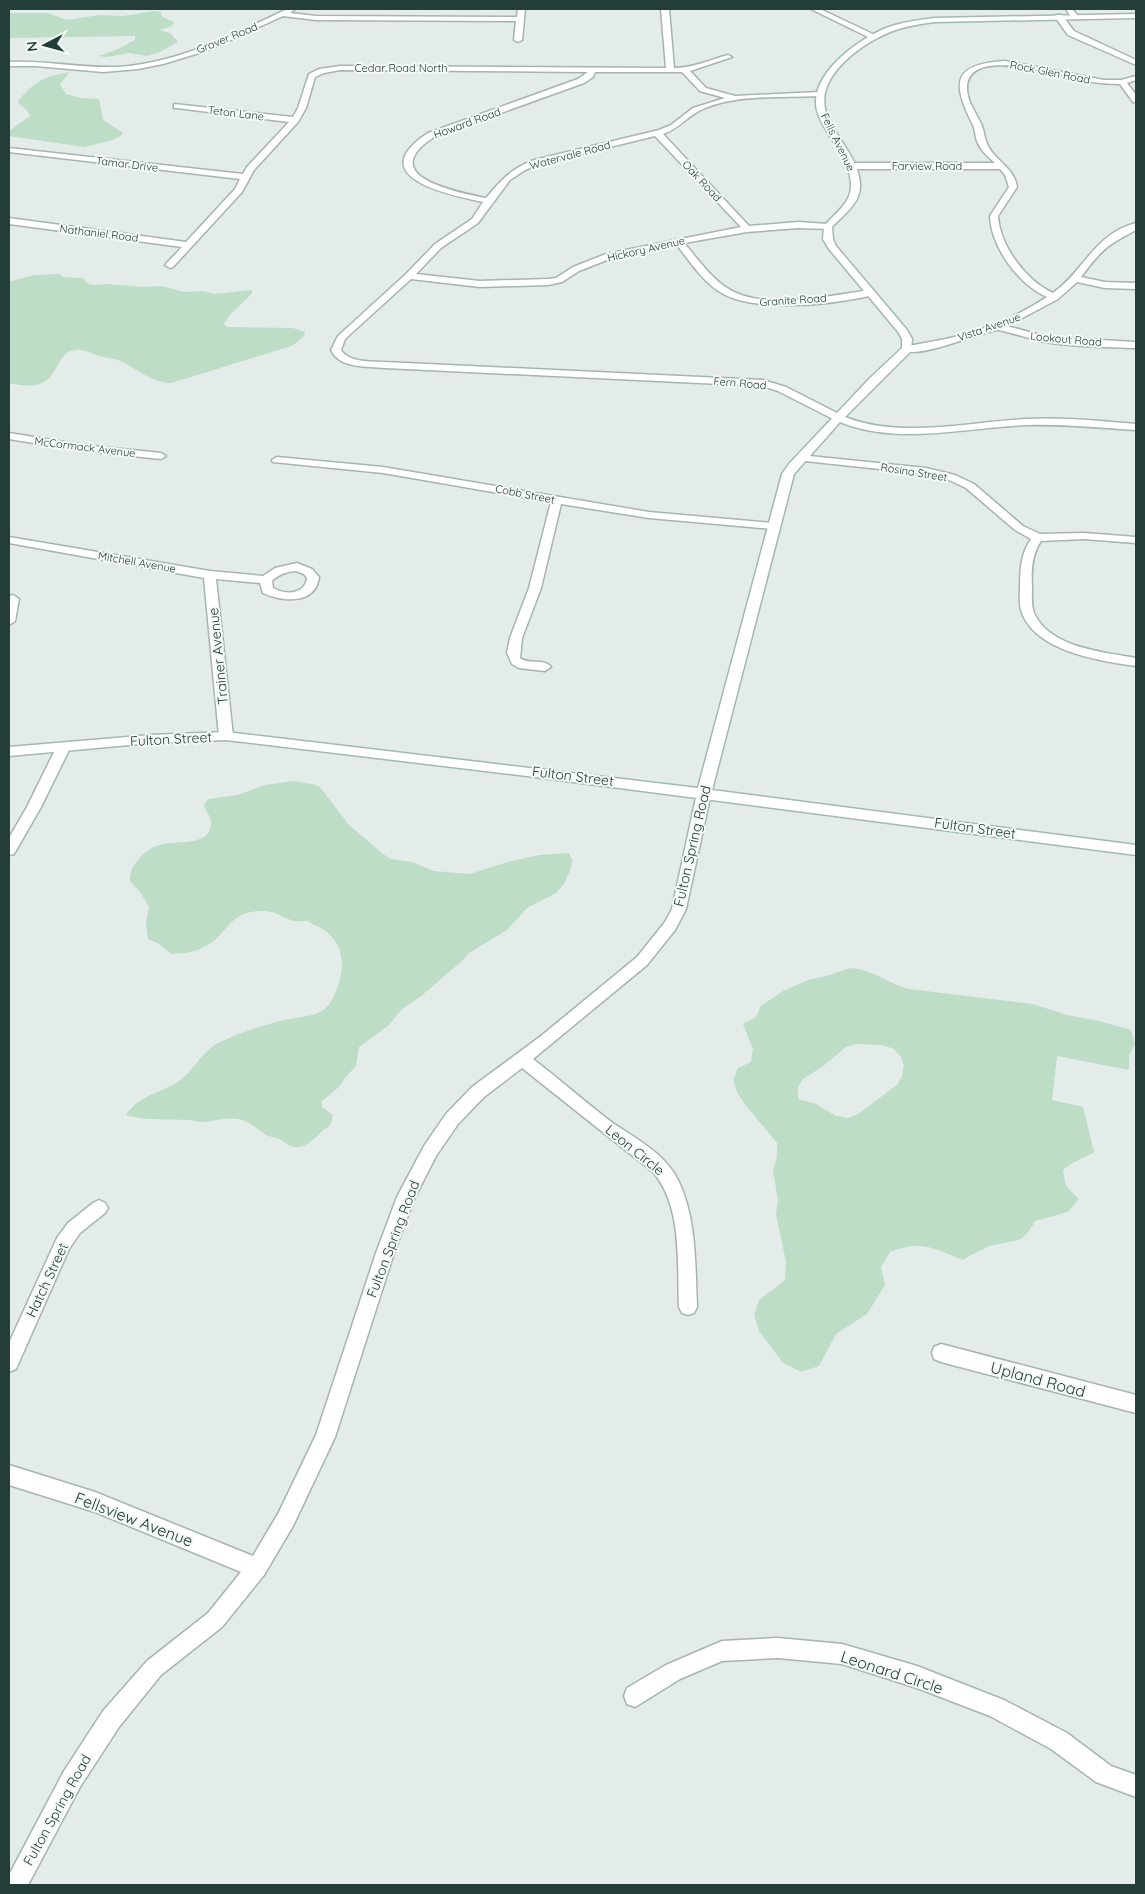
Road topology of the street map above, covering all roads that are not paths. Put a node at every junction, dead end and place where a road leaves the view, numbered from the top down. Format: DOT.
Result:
graph roads {
  1 [pos="292,9"];
  2 [pos="522,9"];
  3 [pos="665,9"];
  4 [pos="815,9"];
  5 [pos="1069,9"];
  6 [pos="282,14"];
  7 [pos="1136,16"];
  8 [pos="1059,17"];
  9 [pos="1075,17"];
  10 [pos="520,19"];
  11 [pos="873,36"];
  12 [pos="518,40"];
  13 [pos="728,57"];
  14 [pos="1136,63"];
  15 [pos="9,64"];
  16 [pos="593,69"];
  17 [pos="670,69"];
  18 [pos="682,70"];
  19 [pos="1136,78"];
  20 [pos="1122,82"];
  21 [pos="694,83"];
  22 [pos="818,94"];
  23 [pos="742,97"];
  24 [pos="1136,100"];
  25 [pos="177,106"];
  26 [pos="698,108"];
  27 [pos="295,120"];
  28 [pos="657,133"];
  29 [pos="9,150"];
  30 [pos="852,166"];
  31 [pos="1001,166"];
  32 [pos="245,177"];
  33 [pos="488,200"];
  34 [pos="9,221"];
  35 [pos="1136,226"];
  36 [pos="828,227"];
  37 [pos="747,229"];
  38 [pos="678,241"];
  39 [pos="188,245"];
  40 [pos="170,265"];
  41 [pos="409,276"];
  42 [pos="1076,279"];
  43 [pos="1136,286"];
  44 [pos="871,292"];
  45 [pos="1055,297"];
  46 [pos="998,326"];
  47 [pos="1136,345"];
  48 [pos="907,349"];
  49 [pos="336,354"];
  50 [pos="839,418"];
  51 [pos="1136,427"];
  52 [pos="9,436"];
  53 [pos="161,456"];
  54 [pos="800,458"];
  55 [pos="277,460"];
  56 [pos="557,500"];
  57 [pos="773,526"];
  58 [pos="1038,538"];
  59 [pos="9,540"];
  60 [pos="1136,540"];
  61 [pos="210,575"];
  62 [pos="266,580"];
  63 [pos="13,599"];
  64 [pos="9,621"];
  65 [pos="1136,662"];
  66 [pos="545,666"];
  67 [pos="226,736"];
  68 [pos="63,748"];
  69 [pos="9,752"];
  70 [pos="704,793"];
  71 [pos="9,850"];
  72 [pos="1136,850"];
  73 [pos="522,1059"];
  74 [pos="98,1208"];
  75 [pos="688,1307"];
  76 [pos="941,1353"];
  77 [pos="9,1362"];
  78 [pos="1136,1404"];
  79 [pos="9,1475"];
  80 [pos="257,1568"];
  81 [pos="635,1696"];
  82 [pos="1136,1786"];
  83 [pos="16,1885"];
  1 -- 6 [label="street, Grover Road"];
  2 -- 10 [label="street"];
  3 -- 17 [label="street"];
  4 -- 11 [label="street"];
  5 -- 9 [label="street"];
  6 -- 10 [label="street"];
  6 -- 15 [label="street, Grover Road"];
  7 -- 9 [label="street, Fells Avenue"];
  8 -- 9 [label="street, Fells Avenue"];
  8 -- 11 [label="street, Fells Avenue"];
  8 -- 14 [label="street"];
  10 -- 12 [label="street"];
  11 -- 22 [label="street, Fells Avenue"];
  13 -- 18 [label="street, Cedar Road North"];
  16 -- 17 [label="street, Cedar Road North"];
  16 -- 27 [label="street, Cedar Road North"];
  16 -- 33 [label="street, Howard Road"];
  17 -- 18 [label="street, Cedar Road North"];
  18 -- 21 [label="street"];
  19 -- 20 [label="street, Rock Glen Road"];
  20 -- 24 [label="street"];
  20 -- 31 [label="street, Rock Glen Road"];
  21 -- 23 [label="street"];
  21 -- 26 [label="street"];
  22 -- 23 [label="street, Watervale Road"];
  22 -- 30 [label="street, Fells Avenue"];
  23 -- 26 [label="street, Watervale Road"];
  25 -- 27 [label="street, Teton Lane"];
  26 -- 28 [label="street, Watervale Road"];
  27 -- 32 [label="street, Cedar Road North"];
  28 -- 33 [label="street, Watervale Road"];
  28 -- 37 [label="street, Oak Road"];
  29 -- 32 [label="street, Tamar Drive"];
  30 -- 31 [label="street, Farview Road"];
  30 -- 36 [label="street, Fells Avenue"];
  31 -- 45 [label="street, Rock Glen Road"];
  32 -- 39 [label="street, Cedar Road North"];
  33 -- 41 [label="street, Watervale Road"];
  34 -- 39 [label="street, Nathaniel Road"];
  35 -- 42 [label="street, Vista Avenue"];
  36 -- 37 [label="street, Hickory Avenue"];
  36 -- 44 [label="street"];
  37 -- 38 [label="street, Hickory Avenue"];
  38 -- 41 [label="street, Hickory Avenue"];
  38 -- 44 [label="street, Granite Road"];
  39 -- 40 [label="street, Cedar Road North"];
  41 -- 49 [label="street, Watervale Road"];
  42 -- 43 [label="street"];
  42 -- 45 [label="street, Vista Avenue"];
  44 -- 48 [label="street"];
  45 -- 46 [label="street, Vista Avenue"];
  46 -- 47 [label="street, Lookout Road"];
  46 -- 48 [label="street, Vista Avenue"];
  48 -- 50 [label="street"];
  49 -- 50 [label="street, Fern Road"];
  50 -- 51 [label="street, Fern Road"];
  50 -- 54 [label="street, Fulton Spring Road"];
  52 -- 53 [label="street, McCormack Avenue"];
  54 -- 57 [label="street, Fulton Spring Road"];
  54 -- 58 [label="street, Rosina Street"];
  55 -- 56 [label="street, Cobb Street"];
  56 -- 57 [label="street, Cobb Street"];
  56 -- 66 [label="street"];
  57 -- 70 [label="street, Fulton Spring Road"];
  58 -- 60 [label="street"];
  58 -- 65 [label="street"];
  59 -- 61 [label="street, Mitchell Avenue"];
  61 -- 62 [label="street, Mitchell Avenue"];
  61 -- 67 [label="street, Trainer Avenue"];
  63 -- 64 [label="street"];
  67 -- 68 [label="street, Fulton Street"];
  67 -- 70 [label="street, Fulton Street"];
  68 -- 69 [label="street, Fulton Street"];
  68 -- 71 [label="street"];
  70 -- 72 [label="street, Fulton Street"];
  70 -- 73 [label="street, Fulton Spring Road"];
  73 -- 75 [label="street, Leon Circle"];
  73 -- 80 [label="street, Fulton Spring Road"];
  74 -- 77 [label="street, Hatch Street"];
  76 -- 78 [label="street, Upland Road"];
  79 -- 80 [label="street, Fellsview Avenue"];
  80 -- 83 [label="street, Fulton Spring Road"];
  81 -- 82 [label="street, Leonard Circle"];
}
